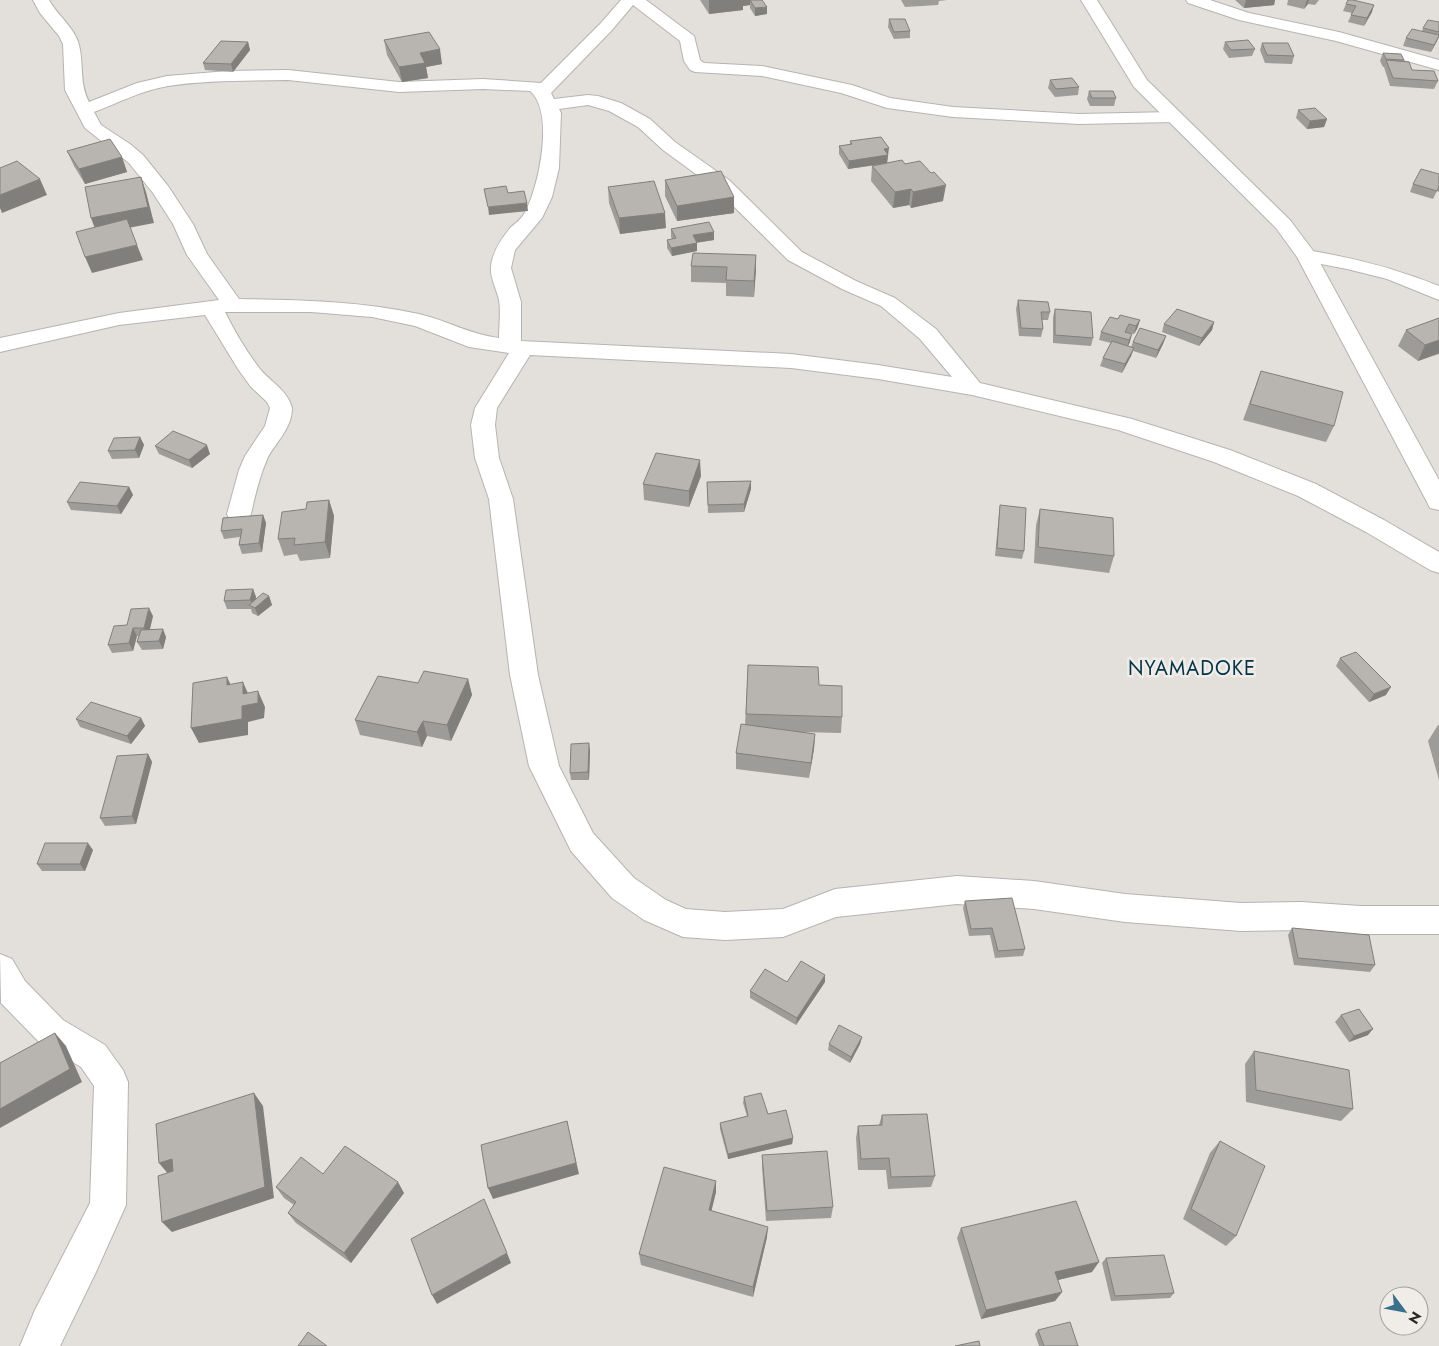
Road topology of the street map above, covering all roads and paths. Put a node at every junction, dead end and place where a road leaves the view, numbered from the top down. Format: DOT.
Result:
graph roads {
  1 [pos="41,0"];
  2 [pos="629,0"];
  3 [pos="636,0"];
  4 [pos="1088,0"];
  5 [pos="1194,0"];
  6 [pos="1439,65"];
  7 [pos="545,99"];
  8 [pos="84,110"];
  9 [pos="1174,117"];
  10 [pos="1307,256"];
  11 [pos="1439,294"];
  12 [pos="222,307"];
  13 [pos="0,345"];
  14 [pos="516,346"];
  15 [pos="972,388"];
  16 [pos="1439,502"];
  17 [pos="239,514"];
  18 [pos="1439,564"];
  19 [pos="1439,920"];
  20 [pos="0,969"];
  21 [pos="40,1346"];
  1 -- 8 [label="street"];
  2 -- 7 [label="street"];
  3 -- 9 [label="street"];
  4 -- 9 [label="street"];
  5 -- 6 [label="street"];
  7 -- 8 [label="street"];
  7 -- 14 [label="street"];
  7 -- 15 [label="street"];
  8 -- 12 [label="street"];
  9 -- 10 [label="street"];
  10 -- 11 [label="street"];
  10 -- 16 [label="street"];
  12 -- 13 [label="street"];
  12 -- 14 [label="street"];
  12 -- 17 [label="street"];
  14 -- 15 [label="street"];
  14 -- 19 [label="street"];
  15 -- 18 [label="street"];
  20 -- 21 [label="street"];
}
